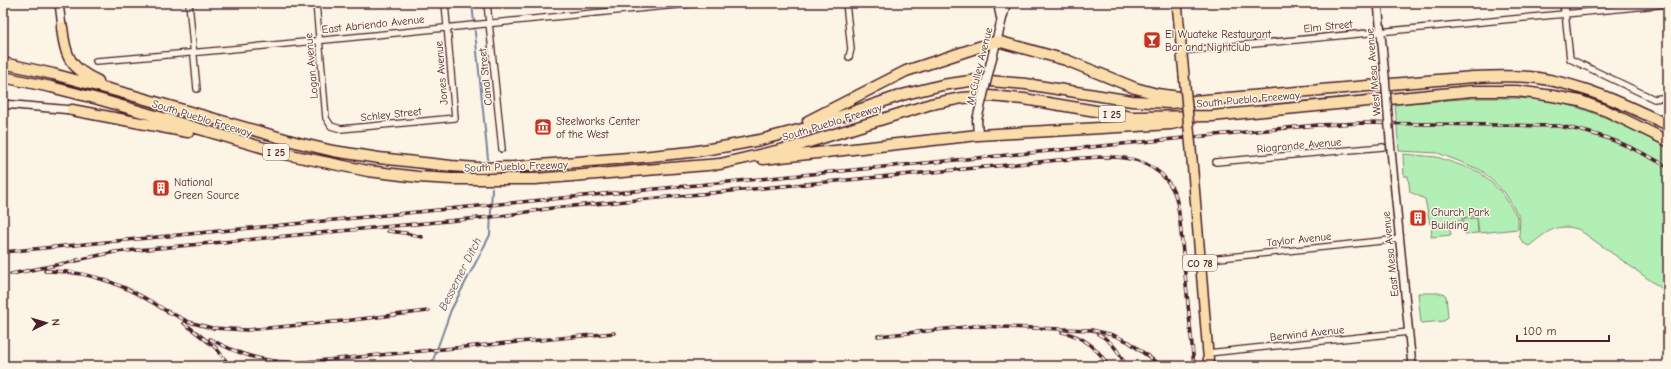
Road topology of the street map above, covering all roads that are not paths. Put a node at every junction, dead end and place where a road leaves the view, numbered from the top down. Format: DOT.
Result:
graph roads {
  1 [pos="59,3"];
  2 [pos="189,3"];
  3 [pos="316,3"];
  4 [pos="445,3"];
  5 [pos="487,3"];
  6 [pos="700,3"];
  7 [pos="846,3"];
  8 [pos="998,3"];
  9 [pos="1006,3"];
  10 [pos="1013,3"];
  11 [pos="1177,3"];
  12 [pos="1378,3"];
  13 [pos="1564,3"];
  14 [pos="1668,4"];
  15 [pos="632,6"];
  16 [pos="1565,13"];
  17 [pos="489,22"];
  18 [pos="1002,22"];
  19 [pos="62,27"];
  20 [pos="447,27"];
  21 [pos="1380,31"];
  22 [pos="319,39"];
  23 [pos="996,41"];
  24 [pos="1181,51"];
  25 [pos="193,53"];
  26 [pos="849,57"];
  27 [pos="96,61"];
  28 [pos="3,63"];
  29 [pos="3,77"];
  30 [pos="197,89"];
  31 [pos="131,95"];
  32 [pos="1668,97"];
  33 [pos="1218,99"];
  34 [pos="3,104"];
  35 [pos="72,110"];
  36 [pos="1212,116"];
  37 [pos="455,118"];
  38 [pos="1668,125"];
  39 [pos="331,126"];
  40 [pos="978,135"];
  41 [pos="760,140"];
  42 [pos="1390,140"];
  43 [pos="1668,141"];
  44 [pos="252,145"];
  45 [pos="1383,147"];
  46 [pos="502,149"];
  47 [pos="1216,162"];
  48 [pos="720,164"];
  49 [pos="1400,239"];
  50 [pos="1200,260"];
  51 [pos="1409,332"];
  52 [pos="1208,353"];
  53 [pos="1209,366"];
  54 [pos="1412,366"];
  1 -- 19 [label="street"];
  2 -- 25 [label="street"];
  3 -- 22 [label="street, Logan Avenue"];
  4 -- 20 [label="street, Jones Avenue"];
  5 -- 17 [label="street, Canal Street"];
  6 -- 15 [label="street, East Abriendo Avenue"];
  7 -- 26 [label="street"];
  8 -- 18 [label="main road"];
  9 -- 18 [label="main road, McCulley Avenue"];
  10 -- 18 [label="main road"];
  11 -- 24 [label="main road, CO 78"];
  12 -- 21 [label="street, West Mesa Avenue"];
  13 -- 16 [label="street"];
  14 -- 16 [label="street, Elm Street"];
  15 -- 17 [label="street, East Abriendo Avenue"];
  16 -- 21 [label="street, Elm Street"];
  16 -- 32 [label="street"];
  17 -- 20 [label="street, East Abriendo Avenue"];
  17 -- 46 [label="street, Canal Street"];
  18 -- 23 [label="main road, McCulley Avenue"];
  19 -- 31 [label="highway"];
  20 -- 22 [label="street, East Abriendo Avenue"];
  20 -- 37 [label="street, Jones Avenue"];
  21 -- 24 [label="street, Elm Street"];
  21 -- 42 [label="street, West Mesa Avenue, bridge"];
  22 -- 25 [label="street, East Abriendo Avenue"];
  22 -- 39 [label="street, Logan Avenue"];
  23 -- 33 [label="highway"];
  23 -- 40 [label="main road, McCulley Avenue, bridge"];
  23 -- 41 [label="highway"];
  24 -- 50 [label="main road, CO 78, bridge"];
  25 -- 27 [label="street, East Abriendo Avenue"];
  25 -- 30 [label="street"];
  28 -- 31 [label="highway, South Pueblo Freeway / I 25"];
  29 -- 44 [label="highway, South Pueblo Freeway / I 25"];
  31 -- 41 [label="highway, South Pueblo Freeway / I 25"];
  33 -- 38 [label="highway, South Pueblo Freeway / I 25"];
  33 -- 41 [label="highway, South Pueblo Freeway / I 25"];
  34 -- 35 [label="street"];
  35 -- 44 [label="highway"];
  36 -- 40 [label="highway"];
  36 -- 43 [label="highway, South Pueblo Freeway / I 25"];
  36 -- 48 [label="highway, South Pueblo Freeway / I 25"];
  37 -- 39 [label="street, Schley Street"];
  40 -- 48 [label="highway"];
  42 -- 49 [label="street, East Mesa Avenue"];
  44 -- 48 [label="highway, South Pueblo Freeway / I 25"];
  45 -- 47 [label="street, Riogrande Avenue"];
  49 -- 50 [label="street, Taylor Avenue"];
  49 -- 51 [label="street, East Mesa Avenue"];
  50 -- 52 [label="main road, CO 78"];
  51 -- 52 [label="street, Berwind Avenue"];
  51 -- 54 [label="street, East Mesa Avenue"];
  52 -- 53 [label="main road, CO 78"];
}
